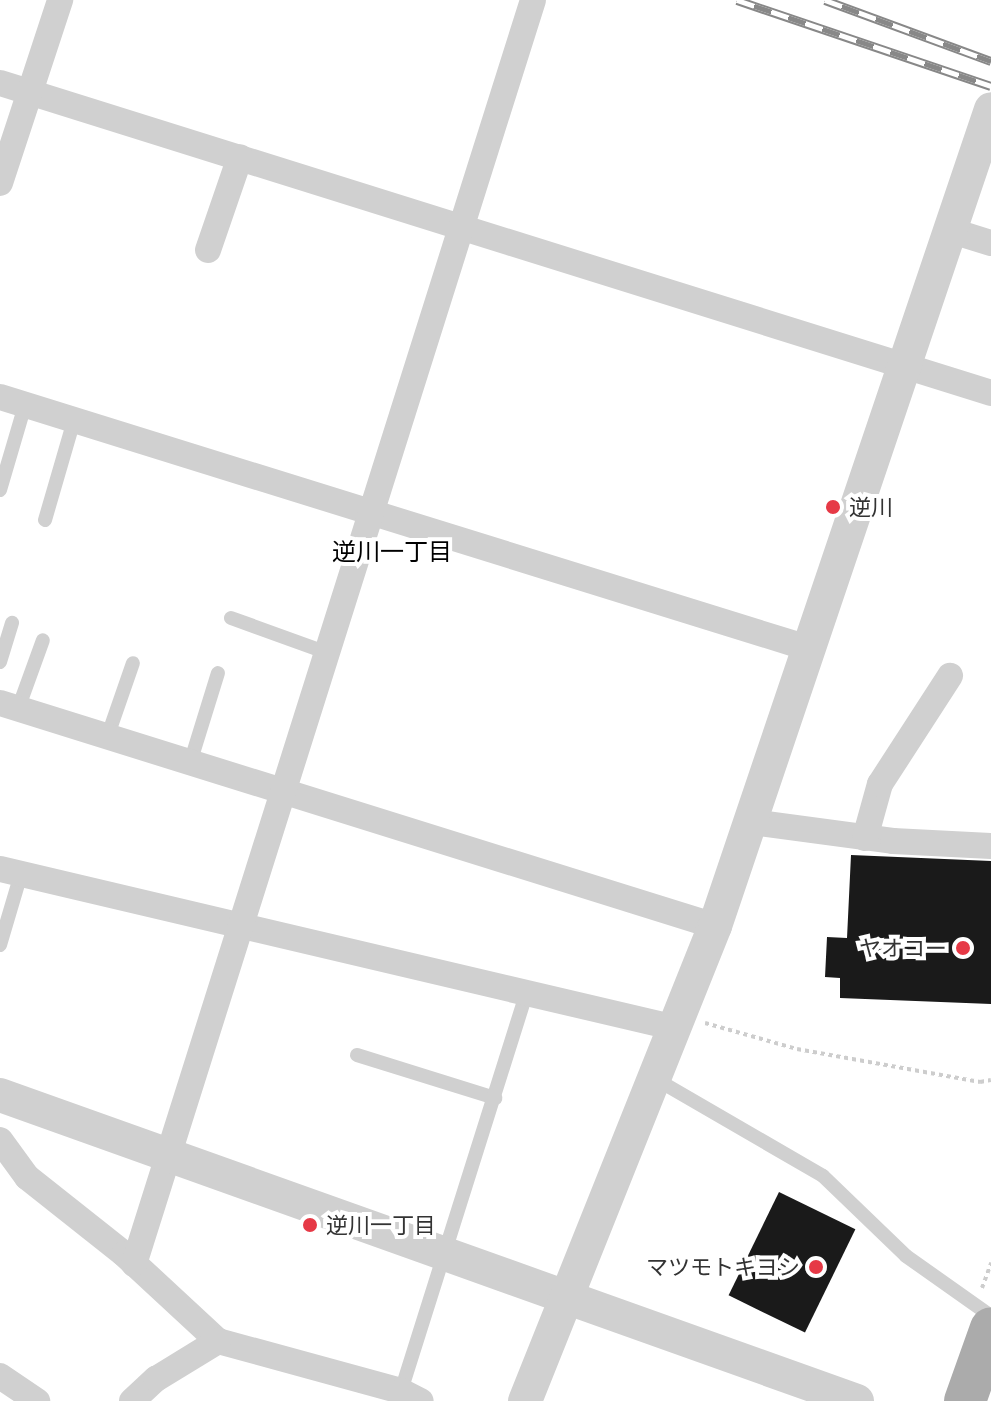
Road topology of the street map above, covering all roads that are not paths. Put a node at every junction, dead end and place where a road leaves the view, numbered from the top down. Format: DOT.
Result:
graph roads {
  1 [pos="60,0"];
  2 [pos="533,0"];
  3 [pos="0,83"];
  4 [pos="31,93"];
  5 [pos="991,109"];
  6 [pos="240,157"];
  7 [pos="0,183"];
  8 [pos="464,226"];
  9 [pos="949,230"];
  10 [pos="991,243"];
  11 [pos="208,250"];
  12 [pos="903,367"];
  13 [pos="991,393"];
  14 [pos="0,397"];
  15 [pos="25,405"];
  16 [pos="74,420"];
  17 [pos="0,490"];
  18 [pos="372,513"];
  19 [pos="45,520"];
  20 [pos="231,618"];
  21 [pos="12,623"];
  22 [pos="43,640"];
  23 [pos="808,648"];
  24 [pos="325,652"];
  25 [pos="0,662"];
  26 [pos="133,663"];
  27 [pos="218,673"];
  28 [pos="950,676"];
  29 [pos="9,706"];
  30 [pos="108,735"];
  31 [pos="191,760"];
  32 [pos="286,792"];
  33 [pos="751,822"];
  34 [pos="865,838"];
  35 [pos="991,846"];
  36 [pos="10,872"];
  37 [pos="240,924"];
  38 [pos="715,926"];
  39 [pos="0,945"];
  40 [pos="527,991"];
  41 [pos="678,1022"];
  42 [pos="357,1055"];
  43 [pos="654,1077"];
  44 [pos="0,1095"];
  45 [pos="495,1098"];
  46 [pos="0,1140"];
  47 [pos="170,1156"];
  48 [pos="449,1252"];
  49 [pos="134,1264"];
  50 [pos="566,1298"];
  51 [pos="991,1316"];
  52 [pos="991,1328"];
  53 [pos="218,1341"];
  54 [pos="0,1376"];
  55 [pos="411,1396"];
  56 [pos="37,1401"];
  57 [pos="132,1401"];
  58 [pos="525,1401"];
  59 [pos="857,1401"];
  60 [pos="965,1401"];
  1 -- 4 [label="street"];
  2 -- 8 [label="street"];
  3 -- 4 [label="street"];
  4 -- 6 [label="street"];
  4 -- 7 [label="street"];
  5 -- 9 [label="street"];
  6 -- 8 [label="street"];
  6 -- 11 [label="street"];
  8 -- 12 [label="street"];
  8 -- 18 [label="street"];
  9 -- 10 [label="street"];
  9 -- 12 [label="street"];
  12 -- 13 [label="street"];
  12 -- 23 [label="street"];
  14 -- 15 [label="street"];
  15 -- 16 [label="street"];
  15 -- 17 [label="lane"];
  16 -- 18 [label="street"];
  16 -- 19 [label="lane"];
  18 -- 23 [label="street"];
  18 -- 24 [label="street"];
  20 -- 24 [label="lane"];
  21 -- 25 [label="lane"];
  22 -- 29 [label="lane"];
  23 -- 33 [label="street"];
  24 -- 32 [label="street"];
  26 -- 30 [label="lane"];
  27 -- 31 [label="lane"];
  28 -- 34 [label="street"];
  29 -- 30 [label="street"];
  30 -- 31 [label="street"];
  31 -- 32 [label="street"];
  32 -- 37 [label="street"];
  32 -- 38 [label="street"];
  33 -- 34 [label="street"];
  33 -- 38 [label="street"];
  34 -- 35 [label="street"];
  36 -- 37 [label="street"];
  36 -- 39 [label="lane"];
  37 -- 40 [label="street"];
  37 -- 47 [label="street"];
  38 -- 41 [label="street"];
  40 -- 41 [label="street"];
  40 -- 45 [label="lane"];
  41 -- 43 [label="street"];
  42 -- 45 [label="lane"];
  43 -- 50 [label="street"];
  43 -- 51 [label="lane"];
  44 -- 47 [label="street"];
  45 -- 48 [label="lane"];
  46 -- 49 [label="street"];
  47 -- 48 [label="street"];
  47 -- 49 [label="street"];
  48 -- 50 [label="street"];
  48 -- 55 [label="lane"];
  49 -- 53 [label="street"];
  50 -- 58 [label="street"];
  50 -- 59 [label="street"];
  52 -- 60 [label="main road"];
  53 -- 55 [label="street"];
  53 -- 57 [label="street"];
  54 -- 56 [label="street"];
}
